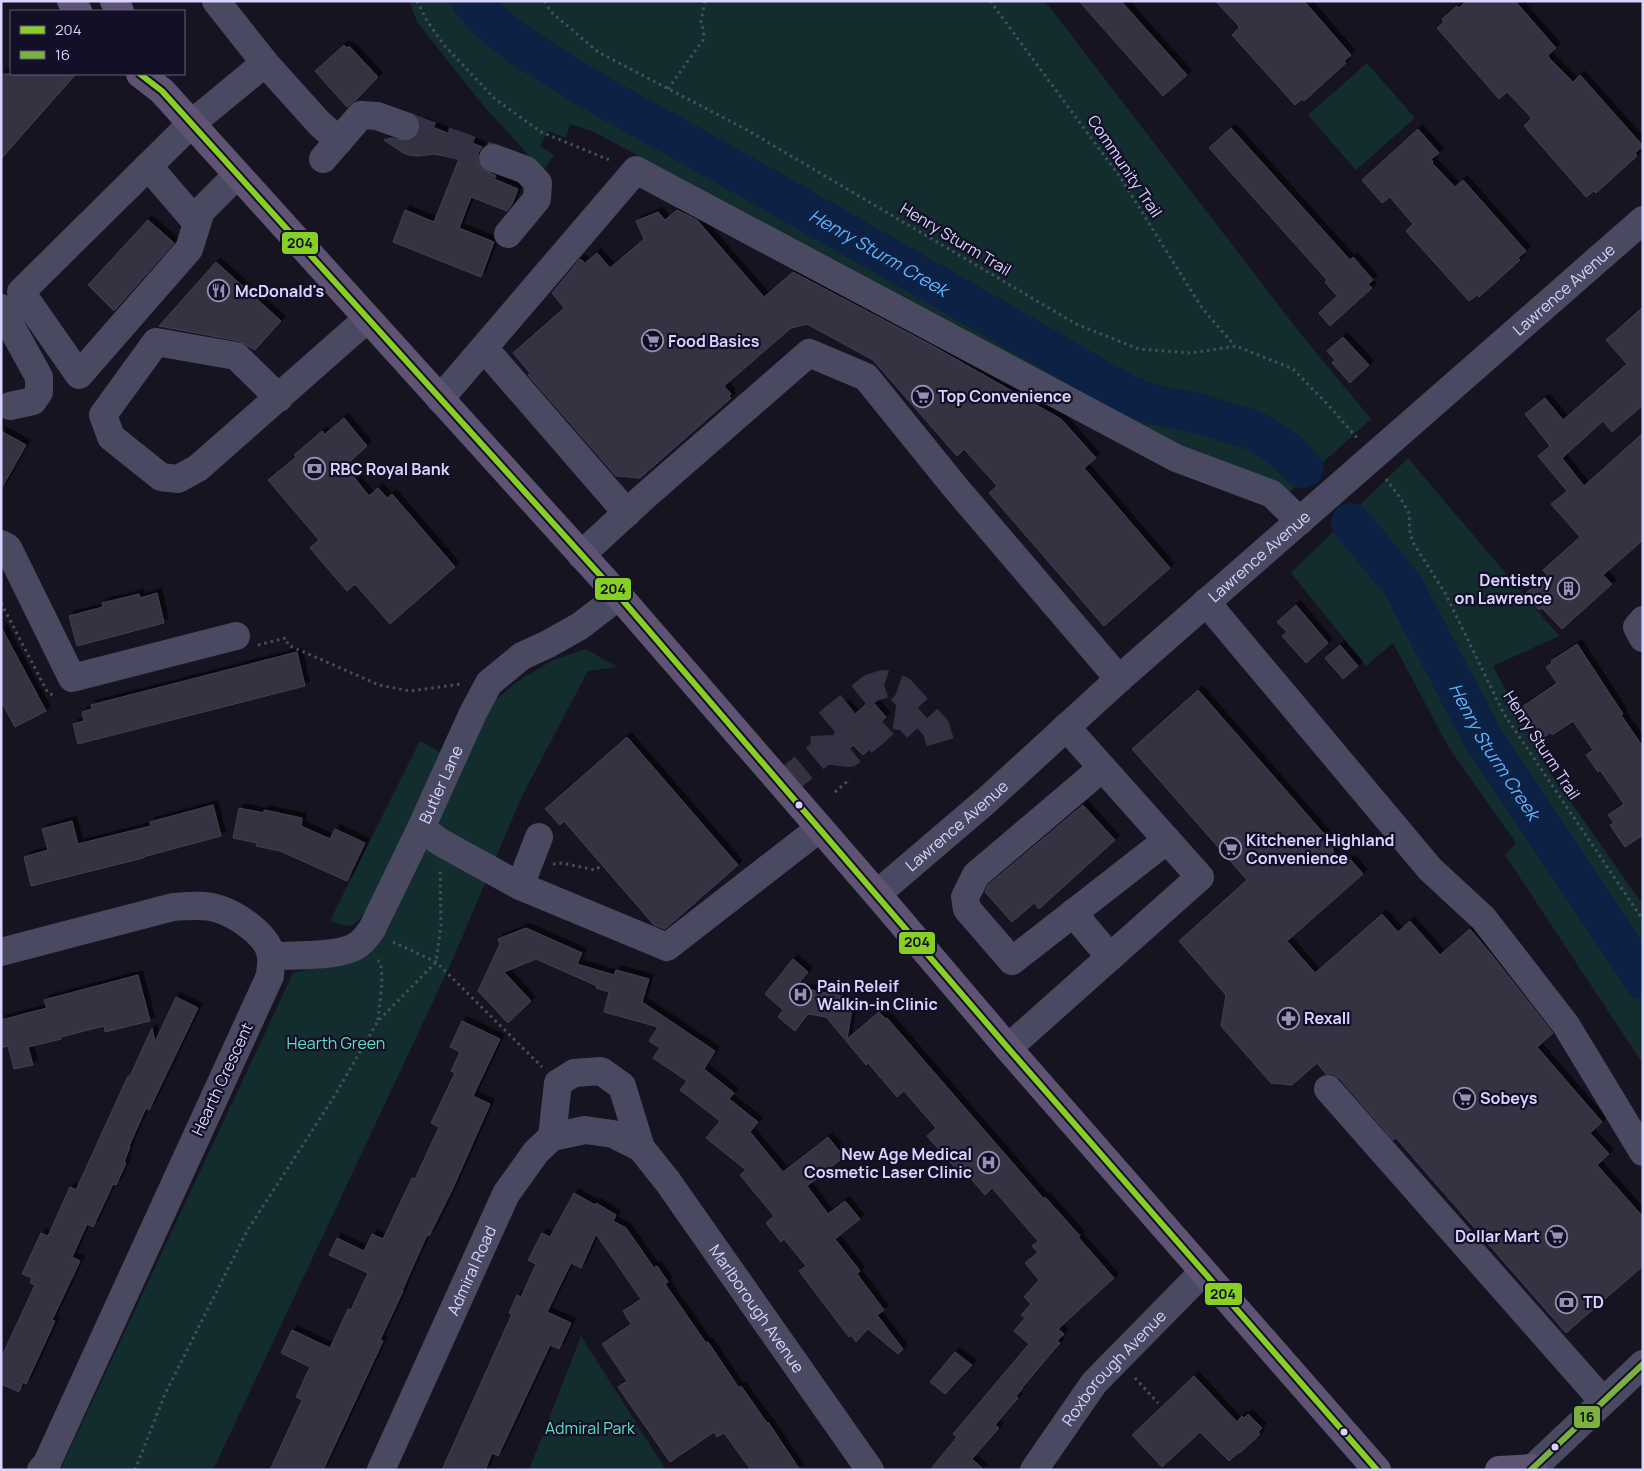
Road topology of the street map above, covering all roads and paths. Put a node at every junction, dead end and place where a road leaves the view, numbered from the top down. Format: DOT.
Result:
graph roads {
  1 [pos="216,1"];
  2 [pos="417,1"];
  3 [pos="545,1"];
  4 [pos="705,1"];
  5 [pos="990,1"];
  6 [pos="266,63"];
  7 [pos="142,75"];
  8 [pos="158,82"];
  9 [pos="668,89"];
  10 [pos="191,124"];
  11 [pos="405,126"];
  12 [pos="493,158"];
  13 [pos="148,166"];
  14 [pos="636,170"];
  15 [pos="237,175"];
  16 [pos="1643,220"];
  17 [pos="197,223"];
  18 [pos="508,234"];
  19 [pos="11,300"];
  20 [pos="367,319"];
  21 [pos="1236,346"];
  22 [pos="484,348"];
  23 [pos="279,398"];
  24 [pos="440,399"];
  25 [pos="10,406"];
  26 [pos="1361,442"];
  27 [pos="1383,475"];
  28 [pos="627,513"];
  29 [pos="1300,521"];
  30 [pos="1,544"];
  31 [pos="582,555"];
  32 [pos="619,596"];
  33 [pos="1206,602"];
  34 [pos="236,636"];
  35 [pos="288,645"];
  36 [pos="1119,678"];
  37 [pos="489,683"];
  38 [pos="1066,727"];
  39 [pos="1102,768"];
  40 [pos="850,779"];
  41 [pos="835,792"];
  42 [pos="820,828"];
  43 [pos="430,835"];
  44 [pos="538,837"];
  45 [pos="1167,840"];
  46 [pos="602,865"];
  47 [pos="524,875"];
  48 [pos="877,894"];
  49 [pos="1074,913"];
  50 [pos="1643,920"];
  51 [pos="364,939"];
  52 [pos="1,952"];
  53 [pos="272,956"];
  54 [pos="1110,957"];
  55 [pos="436,962"];
  56 [pos="378,1021"];
  57 [pos="1008,1048"];
  58 [pos="558,1083"];
  59 [pos="1328,1089"];
  60 [pos="552,1137"];
  61 [pos="641,1148"];
  62 [pos="1643,1152"];
  63 [pos="1203,1272"];
  64 [pos="1643,1364"];
  65 [pos="1135,1378"];
  66 [pos="1604,1401"];
  67 [pos="1158,1403"];
  68 [pos="1532,1469"];
  69 [pos="41,1470"];
  70 [pos="135,1470"];
  71 [pos="381,1470"];
  72 [pos="870,1470"];
  73 [pos="1034,1470"];
  74 [pos="1377,1470"];
  75 [pos="1499,1470"];
  1 -- 6 [label="street"];
  2 -- 14 [label="path"];
  3 -- 9 [label="path, Henry Sturm Trail"];
  4 -- 9 [label="path"];
  5 -- 21 [label="path, Community Trail"];
  6 -- 10 [label="street"];
  6 -- 11 [label="street"];
  7 -- 8 [label="main road"];
  8 -- 10 [label="main road"];
  9 -- 21 [label="path, Henry Sturm Trail"];
  10 -- 13 [label="street"];
  10 -- 15 [label="main road"];
  12 -- 18 [label="street"];
  13 -- 17 [label="street"];
  13 -- 19 [label="street"];
  14 -- 22 [label="street"];
  14 -- 29 [label="street"];
  15 -- 17 [label="street"];
  15 -- 20 [label="main road"];
  16 -- 29 [label="street, Lawrence Avenue"];
  17 -- 19 [label="street"];
  19 -- 25 [label="street"];
  20 -- 23 [label="street"];
  20 -- 24 [label="main road"];
  21 -- 26 [label="path"];
  22 -- 24 [label="street"];
  22 -- 28 [label="street"];
  23 -- 23 [label="street"];
  24 -- 31 [label="main road"];
  27 -- 50 [label="path, Henry Sturm Trail"];
  28 -- 31 [label="street"];
  28 -- 36 [label="street"];
  29 -- 33 [label="street, Lawrence Avenue"];
  30 -- 34 [label="street"];
  31 -- 32 [label="main road"];
  32 -- 37 [label="street, Butler Lane"];
  32 -- 42 [label="main road"];
  33 -- 36 [label="street, Lawrence Avenue"];
  33 -- 62 [label="street"];
  35 -- 37 [label="path"];
  36 -- 38 [label="street, Lawrence Avenue"];
  37 -- 43 [label="street, Butler Lane"];
  38 -- 39 [label="street"];
  38 -- 48 [label="street, Lawrence Avenue"];
  39 -- 45 [label="street"];
  39 -- 49 [label="street"];
  40 -- 41 [label="path"];
  42 -- 47 [label="street"];
  42 -- 48 [label="main road"];
  43 -- 47 [label="street"];
  43 -- 51 [label="street, Butler Lane"];
  43 -- 55 [label="path"];
  44 -- 47 [label="street"];
  45 -- 49 [label="street"];
  45 -- 54 [label="street"];
  46 -- 47 [label="path"];
  48 -- 57 [label="main road"];
  49 -- 54 [label="street"];
  51 -- 53 [label="street, Butler Lane"];
  51 -- 55 [label="path"];
  51 -- 56 [label="path"];
  52 -- 53 [label="street"];
  53 -- 69 [label="street, Hearth Crescent"];
  54 -- 57 [label="street"];
  55 -- 56 [label="path"];
  55 -- 58 [label="path"];
  56 -- 70 [label="path"];
  57 -- 63 [label="main road"];
  58 -- 60 [label="street"];
  58 -- 61 [label="street, Marlborough Avenue"];
  59 -- 66 [label="street"];
  60 -- 61 [label="street, Marlborough Avenue"];
  60 -- 71 [label="street, Admiral Road"];
  61 -- 72 [label="street, Marlborough Avenue"];
  63 -- 73 [label="street, Roxborough Avenue"];
  63 -- 74 [label="main road"];
  64 -- 66 [label="street"];
  65 -- 67 [label="path"];
  66 -- 68 [label="street"];
  68 -- 75 [label="main road"];
}
